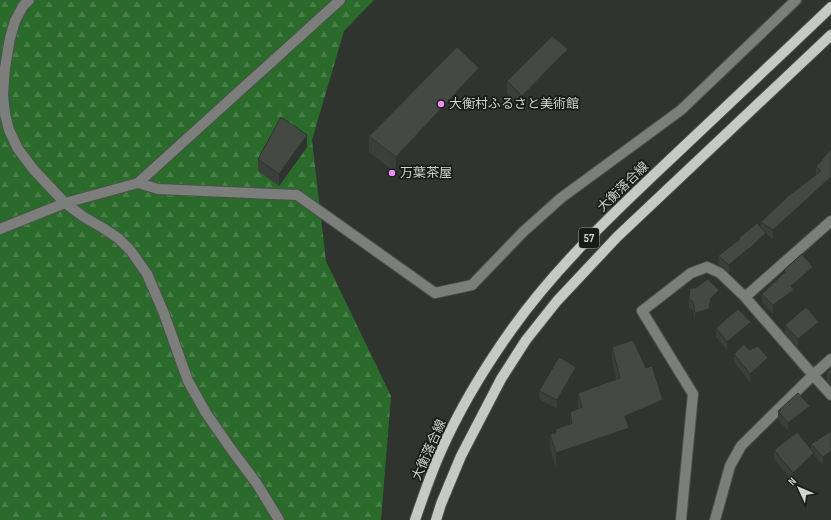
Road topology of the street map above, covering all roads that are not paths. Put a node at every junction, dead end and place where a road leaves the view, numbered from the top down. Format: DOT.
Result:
graph roads {
  1 [pos="29,0"];
  2 [pos="340,0"];
  3 [pos="796,0"];
  4 [pos="831,7"];
  5 [pos="831,35"];
  6 [pos="138,183"];
  7 [pos="65,203"];
  8 [pos="831,221"];
  9 [pos="0,229"];
  10 [pos="745,297"];
  11 [pos="831,359"];
  12 [pos="813,375"];
  13 [pos="831,395"];
  14 [pos="279,520"];
  15 [pos="415,520"];
  16 [pos="436,520"];
  17 [pos="681,520"];
  18 [pos="715,520"];
  1 -- 7 [label="street"];
  2 -- 6 [label="street"];
  3 -- 6 [label="street"];
  4 -- 15 [label="main road, 大衡落合線 / 57"];
  5 -- 16 [label="main road, 57"];
  6 -- 7 [label="street"];
  7 -- 9 [label="street"];
  7 -- 14 [label="street"];
  8 -- 10 [label="street"];
  10 -- 12 [label="street"];
  10 -- 17 [label="street"];
  11 -- 12 [label="street"];
  12 -- 13 [label="street"];
  12 -- 18 [label="street"];
}
